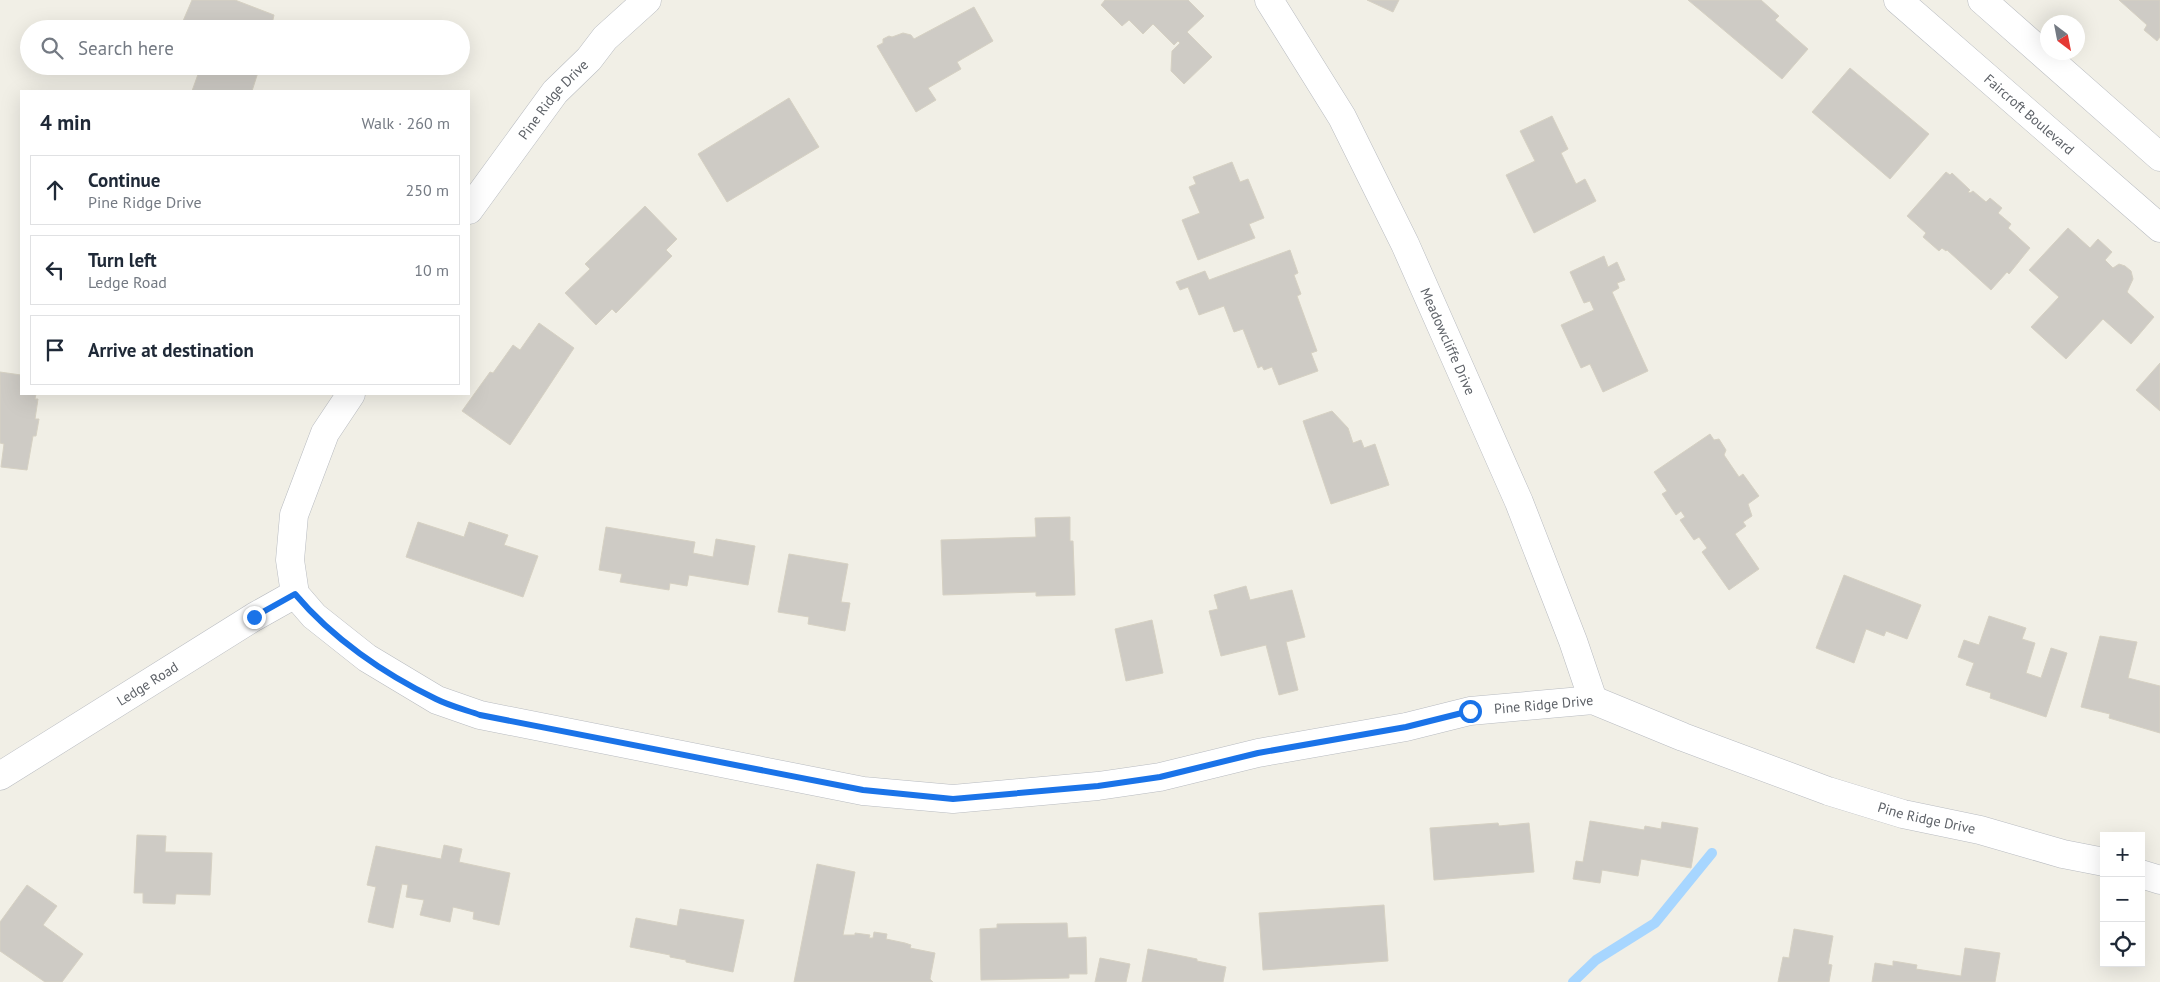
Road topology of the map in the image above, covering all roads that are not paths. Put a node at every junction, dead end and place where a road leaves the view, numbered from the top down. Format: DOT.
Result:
graph roads {
  1 [pos="647,0"];
  2 [pos="1270,0"];
  3 [pos="1898,0"];
  4 [pos="1982,0"];
  5 [pos="2160,157"];
  6 [pos="470,209"];
  7 [pos="2160,228"];
  8 [pos="350,395"];
  9 [pos="295,594"];
  10 [pos="1593,700"];
  11 [pos="0,776"];
  12 [pos="2100,861"];
  13 [pos="2145,875"];
  14 [pos="2160,880"];
  1 -- 6 [label="street, Pine Ridge Drive"];
  2 -- 10 [label="street, Meadowcliffe Drive"];
  3 -- 7 [label="street, Faircroft Boulevard"];
  4 -- 5 [label="street"];
  8 -- 9 [label="street"];
  9 -- 10 [label="street, Pine Ridge Drive"];
  9 -- 11 [label="street, Ledge Road"];
  10 -- 12 [label="street, Pine Ridge Drive"];
  13 -- 14 [label="street"];
}
